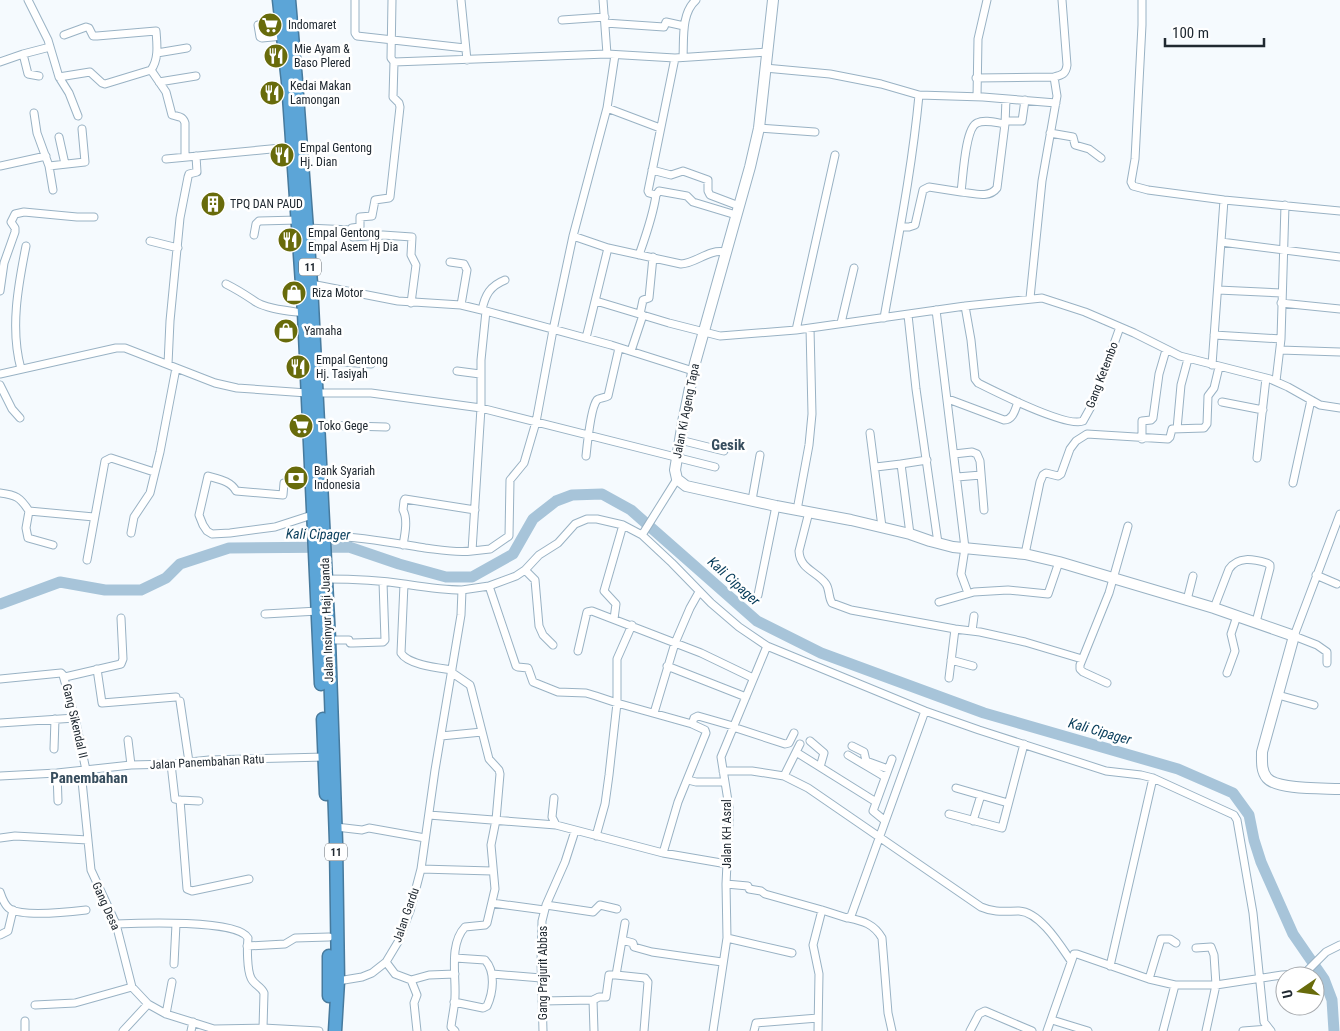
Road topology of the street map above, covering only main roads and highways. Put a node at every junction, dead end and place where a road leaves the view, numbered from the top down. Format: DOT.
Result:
graph roads {
  1 [pos="279,0"];
  2 [pos="289,0"];
  3 [pos="290,58"];
  4 [pos="292,82"];
  5 [pos="302,224"];
  6 [pos="312,393"];
  7 [pos="324,532"];
  8 [pos="320,562"];
  9 [pos="325,674"];
  10 [pos="332,842"];
  11 [pos="328,1031"];
  12 [pos="335,1031"];
  1 -- 3 [label="highway, Jalan Insinyur Haji Juanda / 11"];
  2 -- 3 [label="highway, Jalan Insinyur Haji Juanda / 11"];
  3 -- 4 [label="highway, Jalan Insinyur Haji Juanda / 11"];
  4 -- 5 [label="highway, Jalan Insinyur Haji Juanda / 11"];
  4 -- 5 [label="highway, Jalan Insinyur Haji Juanda / 11"];
  5 -- 6 [label="highway, Jalan Insinyur Haji Juanda / 11"];
  5 -- 6 [label="highway, Jalan Insinyur Haji Juanda / 11"];
  6 -- 7 [label="highway, Jalan Insinyur Haji Juanda / 11"];
  6 -- 7 [label="highway, Jalan Insinyur Haji Juanda / 11"];
  7 -- 8 [label="highway, Jalan Insinyur Haji Juanda / 11"];
  8 -- 9 [label="highway, Jalan Insinyur Haji Juanda / 11"];
  8 -- 9 [label="highway, Jalan Insinyur Haji Juanda / 11"];
  9 -- 10 [label="highway, Jalan Insinyur Haji Juanda / 11"];
  9 -- 10 [label="highway, Jalan Insinyur Haji Juanda / 11"];
  10 -- 11 [label="highway, Jalan Insinyur Haji Juanda / 11"];
  10 -- 12 [label="highway, Jalan Insinyur Haji Juanda / 11"];
}
